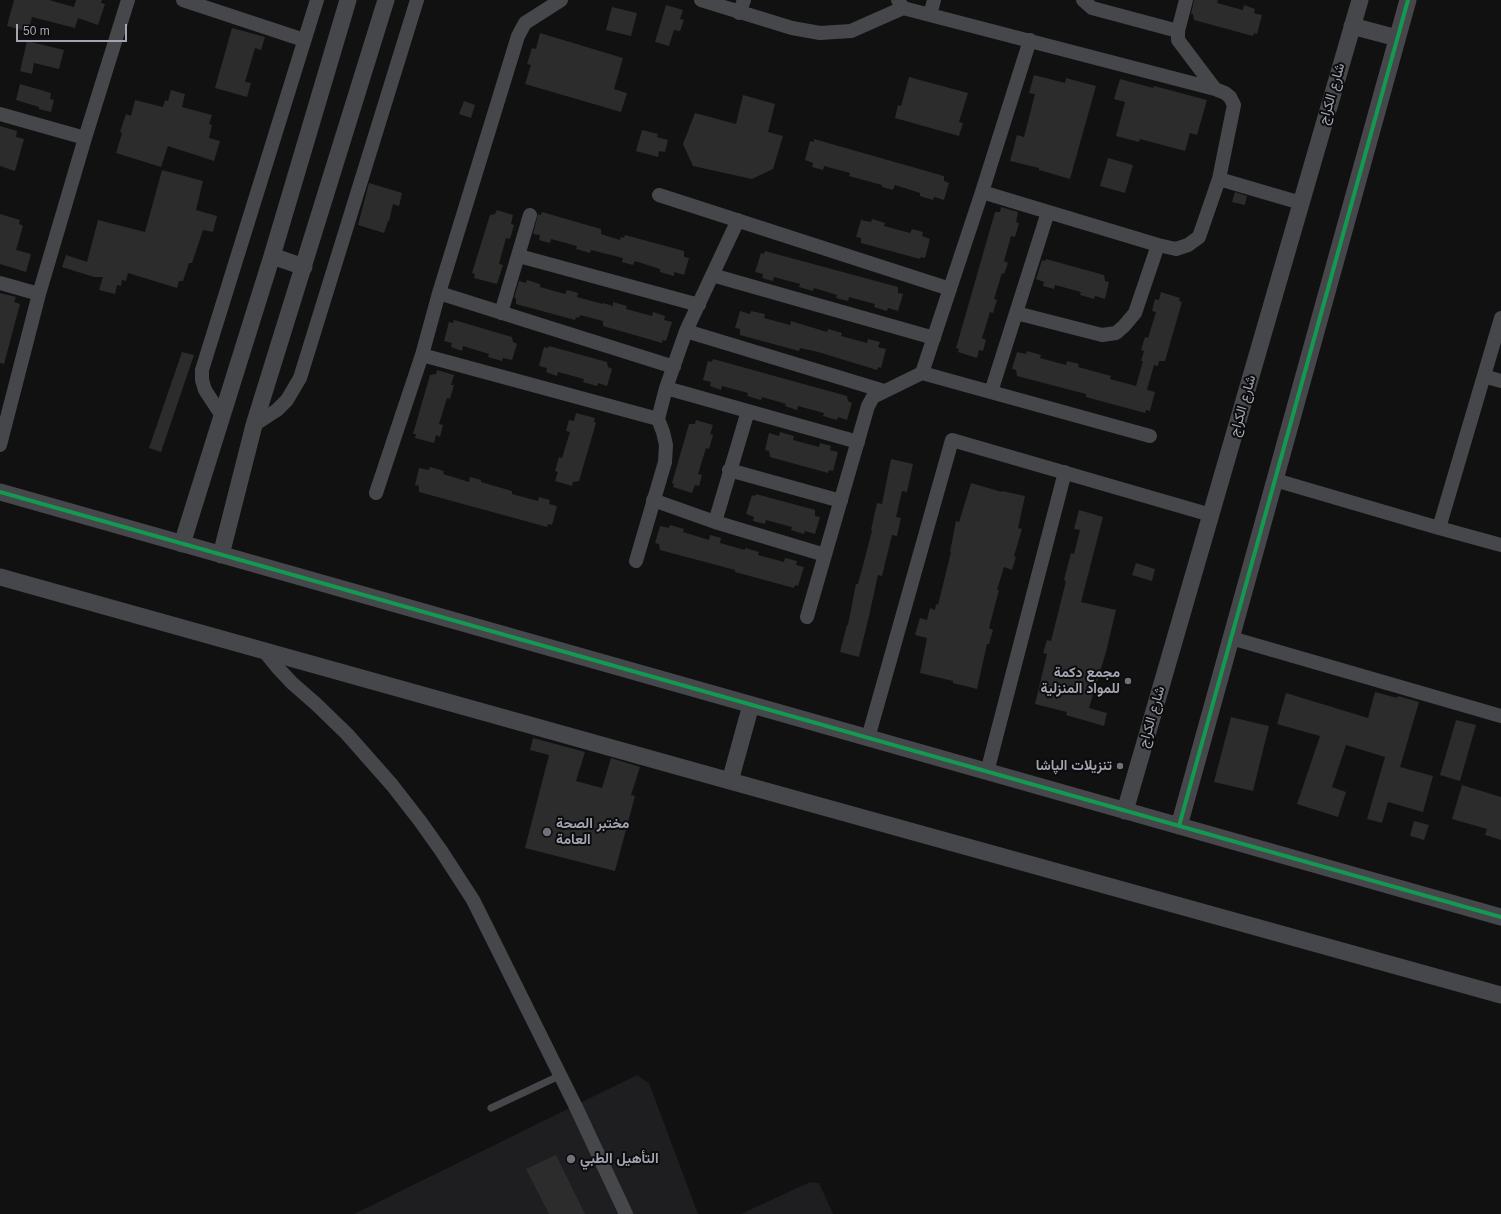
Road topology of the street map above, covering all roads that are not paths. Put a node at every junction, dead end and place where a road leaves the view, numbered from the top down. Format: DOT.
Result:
graph roads {
  1 [pos="128,0"];
  2 [pos="183,0"];
  3 [pos="317,0"];
  4 [pos="348,0"];
  5 [pos="386,0"];
  6 [pos="417,0"];
  7 [pos="561,0"];
  8 [pos="701,0"];
  9 [pos="934,0"];
  10 [pos="1083,0"];
  11 [pos="1186,0"];
  12 [pos="1360,0"];
  13 [pos="1408,0"];
  14 [pos="901,4"];
  15 [pos="742,6"];
  16 [pos="930,15"];
  17 [pos="1352,26"];
  18 [pos="1178,31"];
  19 [pos="1397,38"];
  20 [pos="304,40"];
  21 [pos="1030,40"];
  22 [pos="1215,89"];
  23 [pos="0,114"];
  24 [pos="85,138"];
  25 [pos="1219,178"];
  26 [pos="982,192"];
  27 [pos="659,195"];
  28 [pos="1301,203"];
  29 [pos="1048,212"];
  30 [pos="530,215"];
  31 [pos="738,220"];
  32 [pos="1158,245"];
  33 [pos="272,256"];
  34 [pos="519,256"];
  35 [pos="304,267"];
  36 [pos="712,276"];
  37 [pos="0,283"];
  38 [pos="950,289"];
  39 [pos="439,293"];
  40 [pos="39,294"];
  41 [pos="699,304"];
  42 [pos="1016,312"];
  43 [pos="501,313"];
  44 [pos="1501,318"];
  45 [pos="686,331"];
  46 [pos="934,338"];
  47 [pos="422,355"];
  48 [pos="674,367"];
  49 [pos="922,372"];
  50 [pos="1484,376"];
  51 [pos="1501,381"];
  52 [pos="666,388"];
  53 [pos="884,391"];
  54 [pos="991,392"];
  55 [pos="748,411"];
  56 [pos="222,416"];
  57 [pos="658,419"];
  58 [pos="254,425"];
  59 [pos="1150,436"];
  60 [pos="858,442"];
  61 [pos="0,445"];
  62 [pos="729,470"];
  63 [pos="1065,472"];
  64 [pos="1275,480"];
  65 [pos="0,492"];
  66 [pos="376,493"];
  67 [pos="653,500"];
  68 [pos="841,501"];
  69 [pos="1211,515"];
  70 [pos="715,522"];
  71 [pos="1440,528"];
  72 [pos="182,544"];
  73 [pos="1501,545"];
  74 [pos="221,555"];
  75 [pos="825,555"];
  76 [pos="636,561"];
  77 [pos="0,577"];
  78 [pos="806,616"];
  79 [pos="1231,638"];
  80 [pos="265,652"];
  81 [pos="751,705"];
  82 [pos="1501,716"];
  83 [pos="868,738"];
  84 [pos="987,772"];
  85 [pos="730,781"];
  86 [pos="1125,811"];
  87 [pos="1179,826"];
  88 [pos="1501,917"];
  89 [pos="1501,994"];
  90 [pos="559,1076"];
  91 [pos="490,1108"];
  92 [pos="626,1214"];
  1 -- 24 [label="street"];
  2 -- 20 [label="street"];
  3 -- 20 [label="street"];
  4 -- 33 [label="street"];
  5 -- 35 [label="street"];
  6 -- 58 [label="street"];
  7 -- 39 [label="street"];
  8 -- 15 [label="street"];
  9 -- 16 [label="street"];
  10 -- 18 [label="street"];
  11 -- 18 [label="street"];
  12 -- 17 [label="street, شارع الكراج"];
  13 -- 19 [label="street"];
  14 -- 15 [label="street"];
  14 -- 16 [label="street"];
  16 -- 21 [label="street"];
  17 -- 19 [label="street"];
  17 -- 28 [label="street, شارع الكراج"];
  18 -- 22 [label="street"];
  19 -- 64 [label="street"];
  20 -- 56 [label="street"];
  21 -- 22 [label="street"];
  21 -- 26 [label="street"];
  22 -- 25 [label="street"];
  23 -- 24 [label="street"];
  24 -- 40 [label="street"];
  25 -- 28 [label="street"];
  25 -- 32 [label="street"];
  26 -- 29 [label="street"];
  26 -- 38 [label="street"];
  27 -- 31 [label="street"];
  28 -- 69 [label="street, شارع الكراج"];
  29 -- 32 [label="street"];
  29 -- 42 [label="street"];
  30 -- 34 [label="street"];
  31 -- 36 [label="street"];
  31 -- 38 [label="street"];
  32 -- 42 [label="street"];
  33 -- 35 [label="street"];
  33 -- 56 [label="street"];
  34 -- 41 [label="street"];
  34 -- 43 [label="street"];
  35 -- 58 [label="street"];
  36 -- 41 [label="street"];
  36 -- 46 [label="street"];
  37 -- 40 [label="street"];
  38 -- 46 [label="street"];
  39 -- 43 [label="street"];
  39 -- 47 [label="street"];
  40 -- 61 [label="street"];
  41 -- 45 [label="street"];
  42 -- 54 [label="street"];
  43 -- 48 [label="street"];
  44 -- 50 [label="street"];
  45 -- 48 [label="street"];
  45 -- 53 [label="street"];
  46 -- 49 [label="street"];
  47 -- 57 [label="street"];
  47 -- 66 [label="street"];
  48 -- 52 [label="street"];
  49 -- 53 [label="street"];
  49 -- 54 [label="street"];
  50 -- 51 [label="street"];
  50 -- 71 [label="street"];
  52 -- 55 [label="street"];
  52 -- 57 [label="street"];
  53 -- 60 [label="street"];
  54 -- 59 [label="street"];
  55 -- 60 [label="street"];
  55 -- 62 [label="street"];
  56 -- 72 [label="street"];
  57 -- 67 [label="street"];
  58 -- 74 [label="street"];
  60 -- 68 [label="street"];
  62 -- 68 [label="street"];
  62 -- 70 [label="street"];
  63 -- 69 [label="street"];
  63 -- 83 [label="street"];
  63 -- 84 [label="street"];
  64 -- 71 [label="street"];
  64 -- 79 [label="street"];
  65 -- 72 [label="street"];
  67 -- 70 [label="street"];
  67 -- 76 [label="street"];
  68 -- 75 [label="street"];
  69 -- 86 [label="street, شارع الكراج"];
  70 -- 75 [label="street"];
  71 -- 73 [label="street"];
  72 -- 74 [label="street"];
  74 -- 81 [label="street"];
  75 -- 78 [label="street"];
  77 -- 80 [label="street"];
  79 -- 82 [label="street"];
  79 -- 87 [label="street"];
  80 -- 85 [label="street"];
  80 -- 90 [label="street"];
  81 -- 83 [label="street"];
  81 -- 85 [label="street"];
  83 -- 84 [label="street"];
  84 -- 86 [label="street"];
  85 -- 89 [label="street"];
  86 -- 87 [label="street"];
  87 -- 88 [label="street"];
  90 -- 91 [label="lane"];
  90 -- 92 [label="street"];
}
